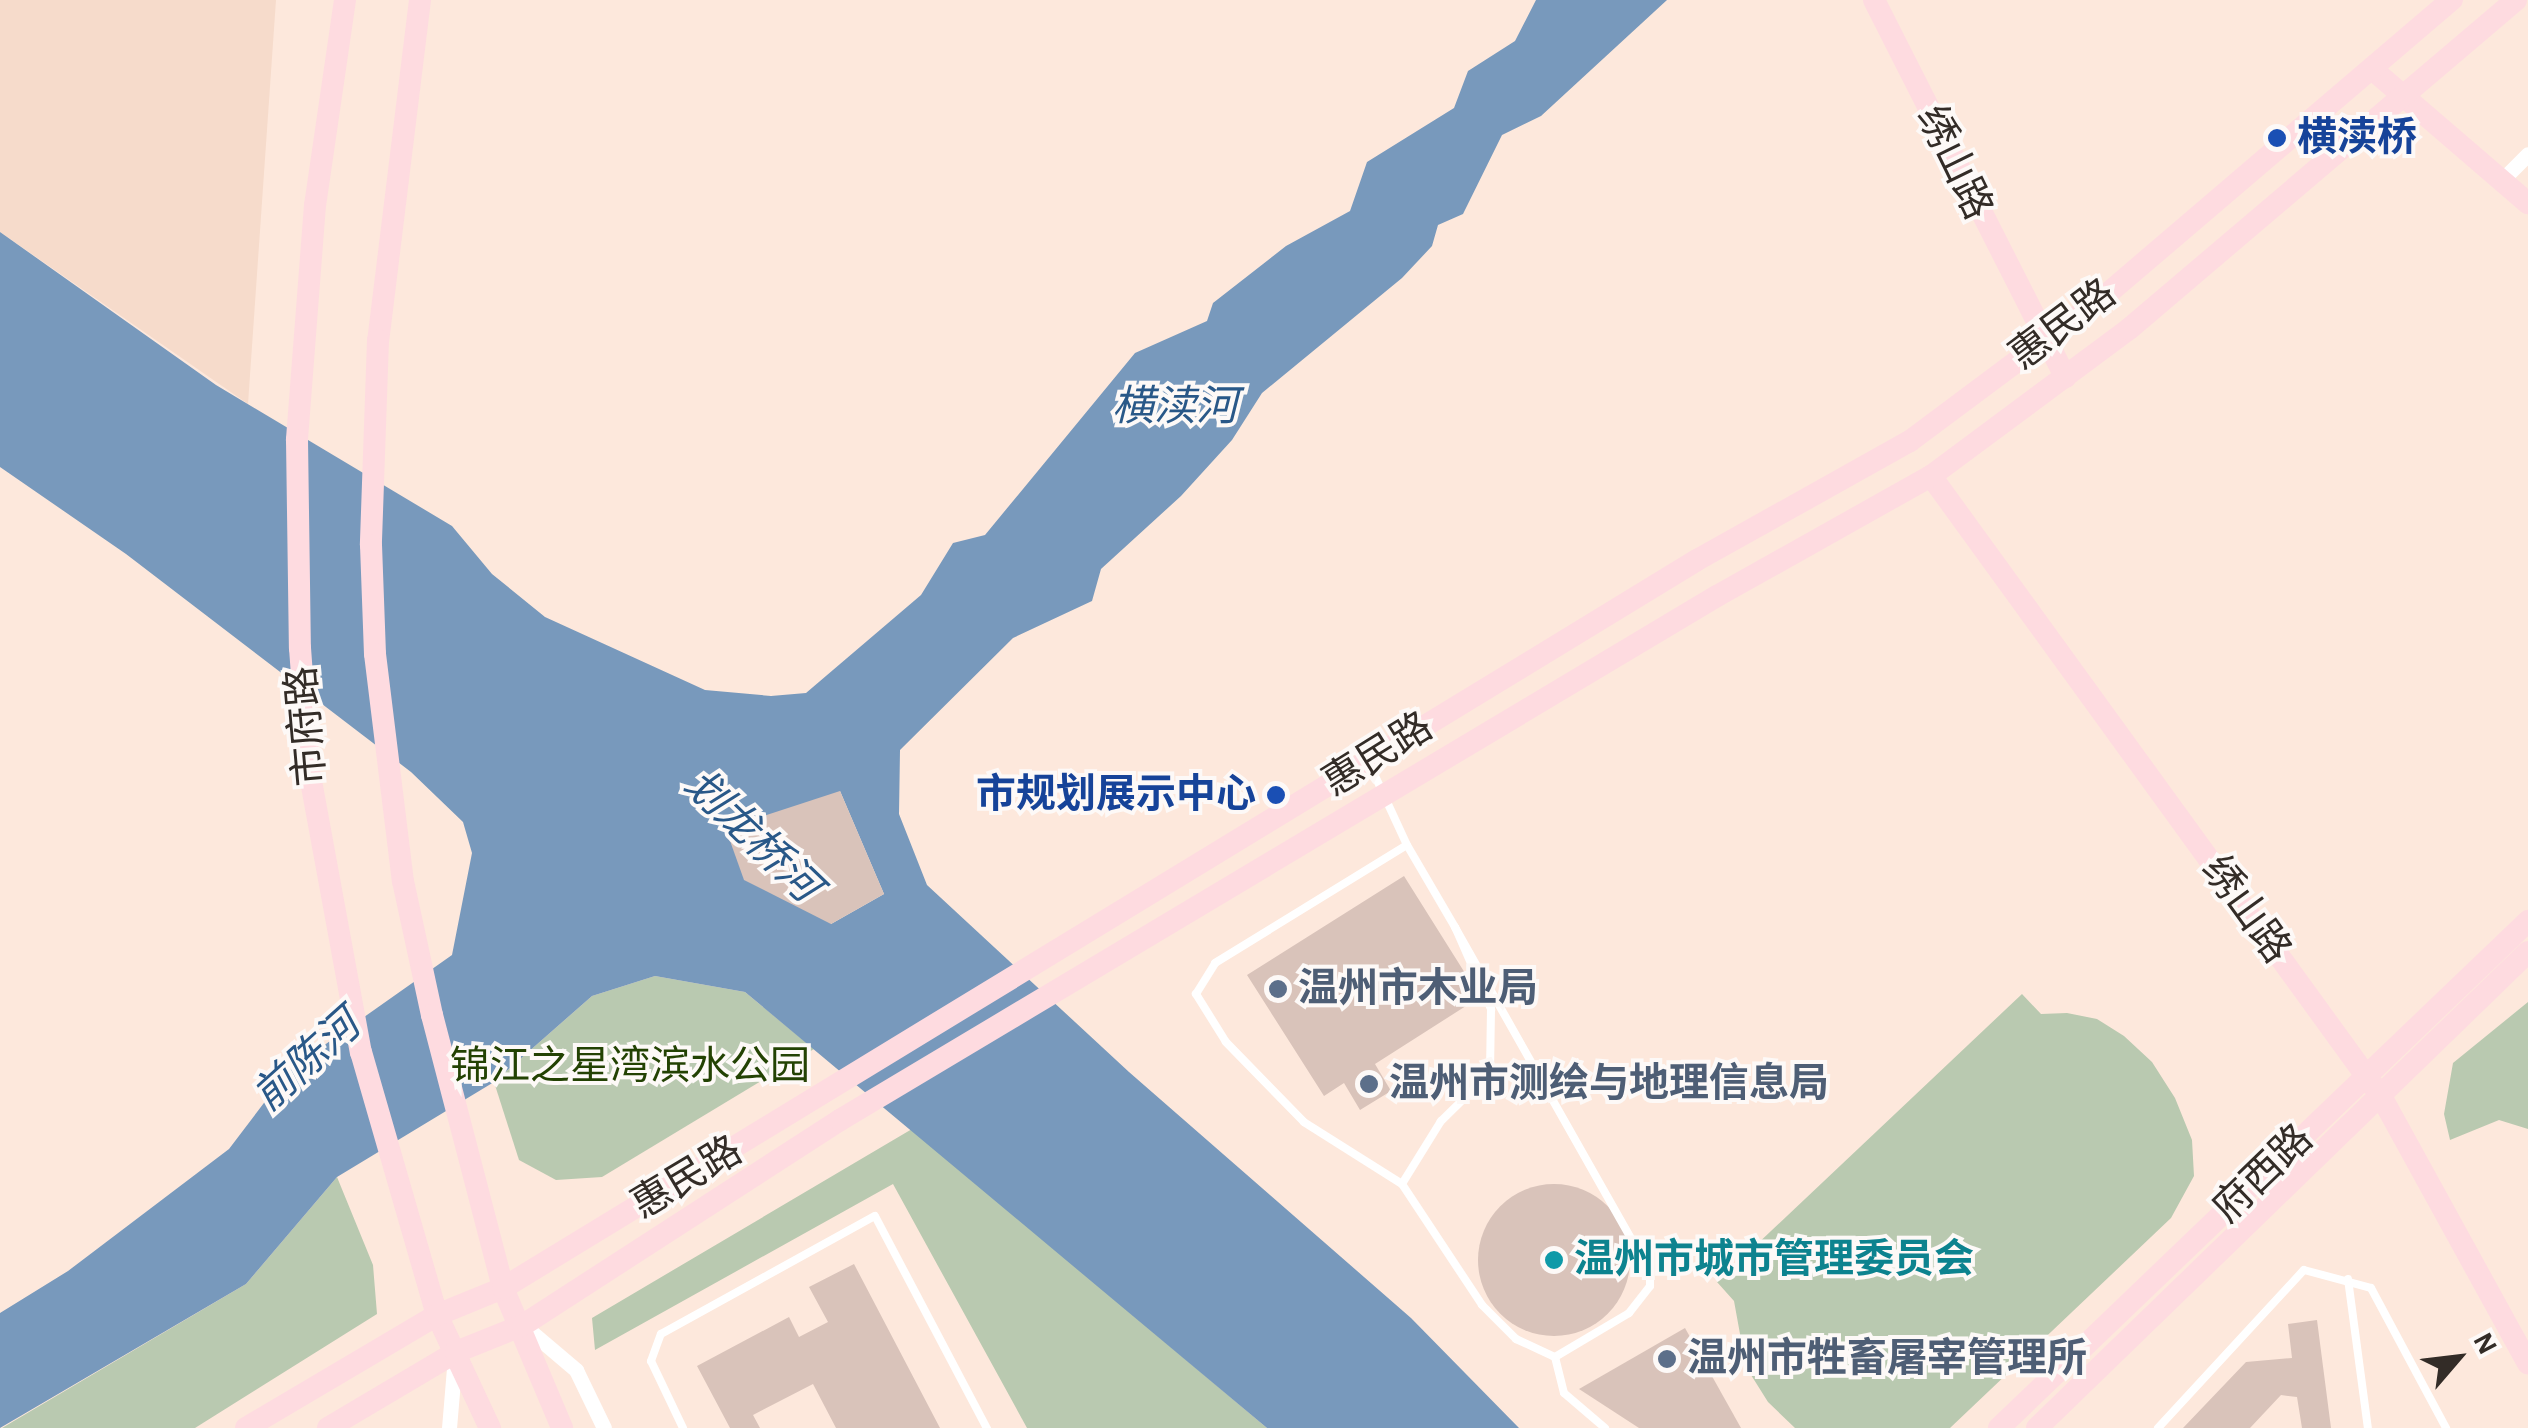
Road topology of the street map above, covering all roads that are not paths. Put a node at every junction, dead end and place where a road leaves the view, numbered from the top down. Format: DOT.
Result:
graph roads {
  1 [pos="344,0"];
  2 [pos="420,0"];
  3 [pos="1874,0"];
  4 [pos="2452,0"];
  5 [pos="2516,0"];
  6 [pos="2372,69"];
  7 [pos="2403,96"];
  8 [pos="2528,154"];
  9 [pos="2501,181"];
  10 [pos="2528,204"];
  11 [pos="2043,342"];
  12 [pos="2064,377"];
  13 [pos="1931,476"];
  14 [pos="1368,761"];
  15 [pos="1384,795"];
  16 [pos="1407,846"];
  17 [pos="2528,921"];
  18 [pos="1456,928"];
  19 [pos="2528,952"];
  20 [pos="2366,1075"];
  21 [pos="2382,1098"];
  22 [pos="1402,1184"];
  23 [pos="2348,1279"];
  24 [pos="504,1288"];
  25 [pos="437,1315"];
  26 [pos="522,1325"];
  27 [pos="456,1352"];
  28 [pos="1555,1357"];
  29 [pos="2528,1364"];
  30 [pos="2049,1424"];
  31 [pos="246,1428"];
  32 [pos="328,1428"];
  33 [pos="449,1428"];
  34 [pos="490,1428"];
  35 [pos="562,1428"];
  36 [pos="604,1428"];
  37 [pos="683,1428"];
  38 [pos="987,1428"];
  39 [pos="1605,1428"];
  40 [pos="1999,1428"];
  41 [pos="2158,1428"];
  42 [pos="2368,1428"];
  43 [pos="2446,1428"];
  1 -- 25 [label="main road, 市府路"];
  2 -- 24 [label="main road, 市府路"];
  3 -- 11 [label="main road, 绣山路"];
  4 -- 6 [label="main road, 惠民路"];
  5 -- 7 [label="main road, 惠民路"];
  6 -- 7 [label="main road"];
  6 -- 11 [label="main road, 惠民路"];
  7 -- 9 [label="main road"];
  7 -- 12 [label="main road, 惠民路"];
  8 -- 9 [label="street"];
  9 -- 10 [label="main road"];
  11 -- 12 [label="main road, 绣山路"];
  11 -- 14 [label="main road, 惠民路"];
  12 -- 13 [label="main road, 惠民路"];
  13 -- 15 [label="main road, 惠民路"];
  13 -- 20 [label="main road, 绣山路"];
  14 -- 15 [label="lane"];
  14 -- 24 [label="main road, 惠民路"];
  15 -- 16 [label="lane"];
  15 -- 26 [label="main road, 惠民路"];
  16 -- 18 [label="lane"];
  16 -- 22 [label="lane"];
  17 -- 20 [label="main road, 府西路"];
  18 -- 22 [label="lane"];
  18 -- 28 [label="lane"];
  19 -- 21 [label="main road, 府西路"];
  20 -- 21 [label="main road, 绣山路"];
  20 -- 40 [label="main road, 府西路"];
  21 -- 29 [label="main road, 绣山路"];
  21 -- 30 [label="main road, 府西路"];
  22 -- 28 [label="lane"];
  23 -- 41 [label="lane"];
  23 -- 42 [label="lane"];
  23 -- 43 [label="lane"];
  24 -- 25 [label="main road, 惠民路"];
  24 -- 26 [label="main road, 市府路"];
  25 -- 27 [label="main road, 市府路"];
  25 -- 31 [label="main road, 惠民路"];
  26 -- 27 [label="main road, 惠民路"];
  26 -- 35 [label="main road, 市府路"];
  26 -- 36 [label="street"];
  27 -- 32 [label="main road, 惠民路"];
  27 -- 33 [label="street"];
  27 -- 34 [label="main road, 市府路"];
  28 -- 39 [label="lane"];
  37 -- 38 [label="lane"];
}
